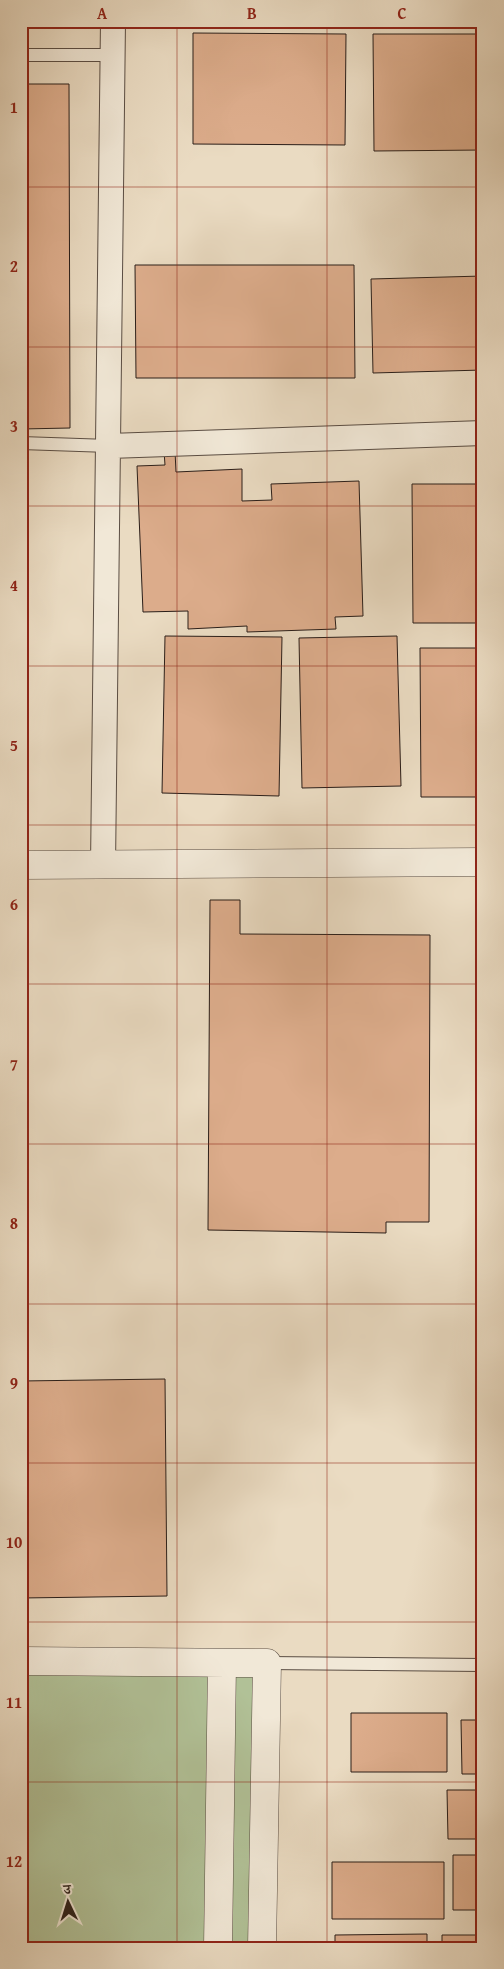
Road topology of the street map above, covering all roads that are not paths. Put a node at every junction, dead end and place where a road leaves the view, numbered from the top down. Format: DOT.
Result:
graph roads {
  1 [pos="113,21"];
  2 [pos="21,55"];
  3 [pos="113,55"];
  4 [pos="483,433"];
  5 [pos="21,443"];
  6 [pos="109,446"];
  7 [pos="483,862"];
  8 [pos="21,865"];
  9 [pos="103,866"];
  10 [pos="21,1661"];
  11 [pos="222,1663"];
  12 [pos="267,1663"];
  13 [pos="483,1665"];
  14 [pos="218,1948"];
  15 [pos="262,1948"];
  1 -- 3 [label="street"];
  2 -- 3 [label="lane"];
  3 -- 6 [label="street"];
  4 -- 6 [label="street"];
  5 -- 6 [label="lane"];
  6 -- 9 [label="street"];
  7 -- 9 [label="street"];
  8 -- 9 [label="street"];
  10 -- 11 [label="street"];
  11 -- 12 [label="street"];
  11 -- 14 [label="street"];
  12 -- 13 [label="lane"];
  12 -- 15 [label="street"];
}
